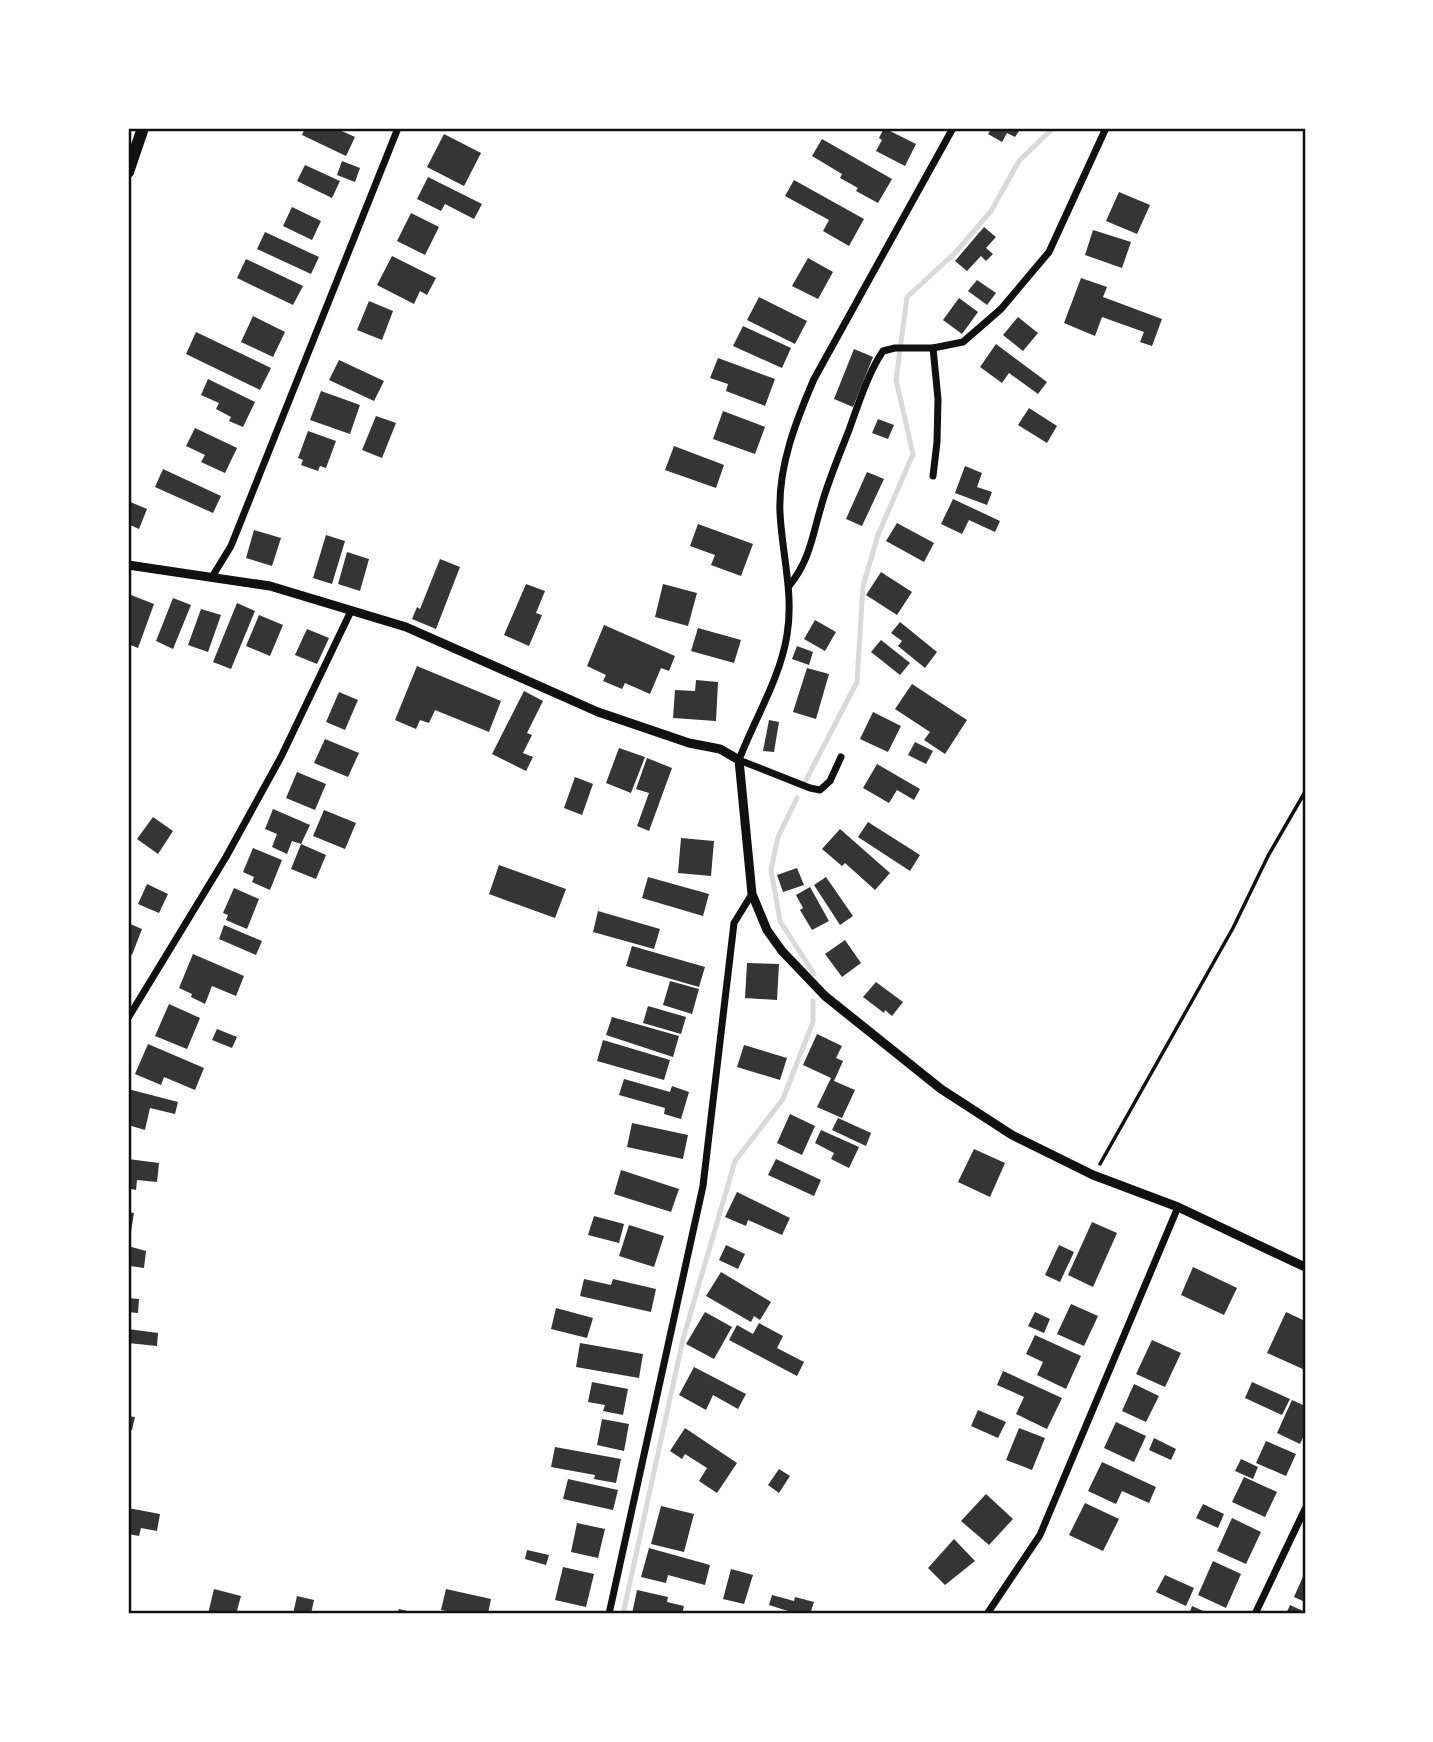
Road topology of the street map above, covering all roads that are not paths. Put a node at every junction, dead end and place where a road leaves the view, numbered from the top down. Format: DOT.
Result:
graph roads {
  1 [pos="143,128"];
  2 [pos="398,128"];
  3 [pos="953,128"];
  4 [pos="1106,128"];
  5 [pos="128,172"];
  6 [pos="933,348"];
  7 [pos="933,476"];
  8 [pos="128,565"];
  9 [pos="212,577"];
  10 [pos="789,586"];
  11 [pos="351,611"];
  12 [pos="841,757"];
  13 [pos="739,760"];
  14 [pos="752,894"];
  15 [pos="128,1018"];
  16 [pos="1178,1207"];
  17 [pos="1305,1267"];
  18 [pos="1305,1509"];
  19 [pos="609,1614"];
  20 [pos="987,1614"];
  21 [pos="1255,1614"];
  1 -- 5 [label="highway"];
  2 -- 9 [label="street"];
  3 -- 10 [label="street"];
  4 -- 6 [label="street"];
  6 -- 7 [label="street"];
  6 -- 10 [label="street"];
  8 -- 9 [label="street"];
  9 -- 11 [label="street"];
  10 -- 13 [label="street"];
  11 -- 13 [label="street"];
  11 -- 15 [label="street"];
  12 -- 13 [label="street"];
  13 -- 14 [label="street"];
  14 -- 16 [label="street"];
  14 -- 19 [label="street"];
  16 -- 17 [label="street"];
  16 -- 20 [label="street"];
  18 -- 21 [label="street"];
}
